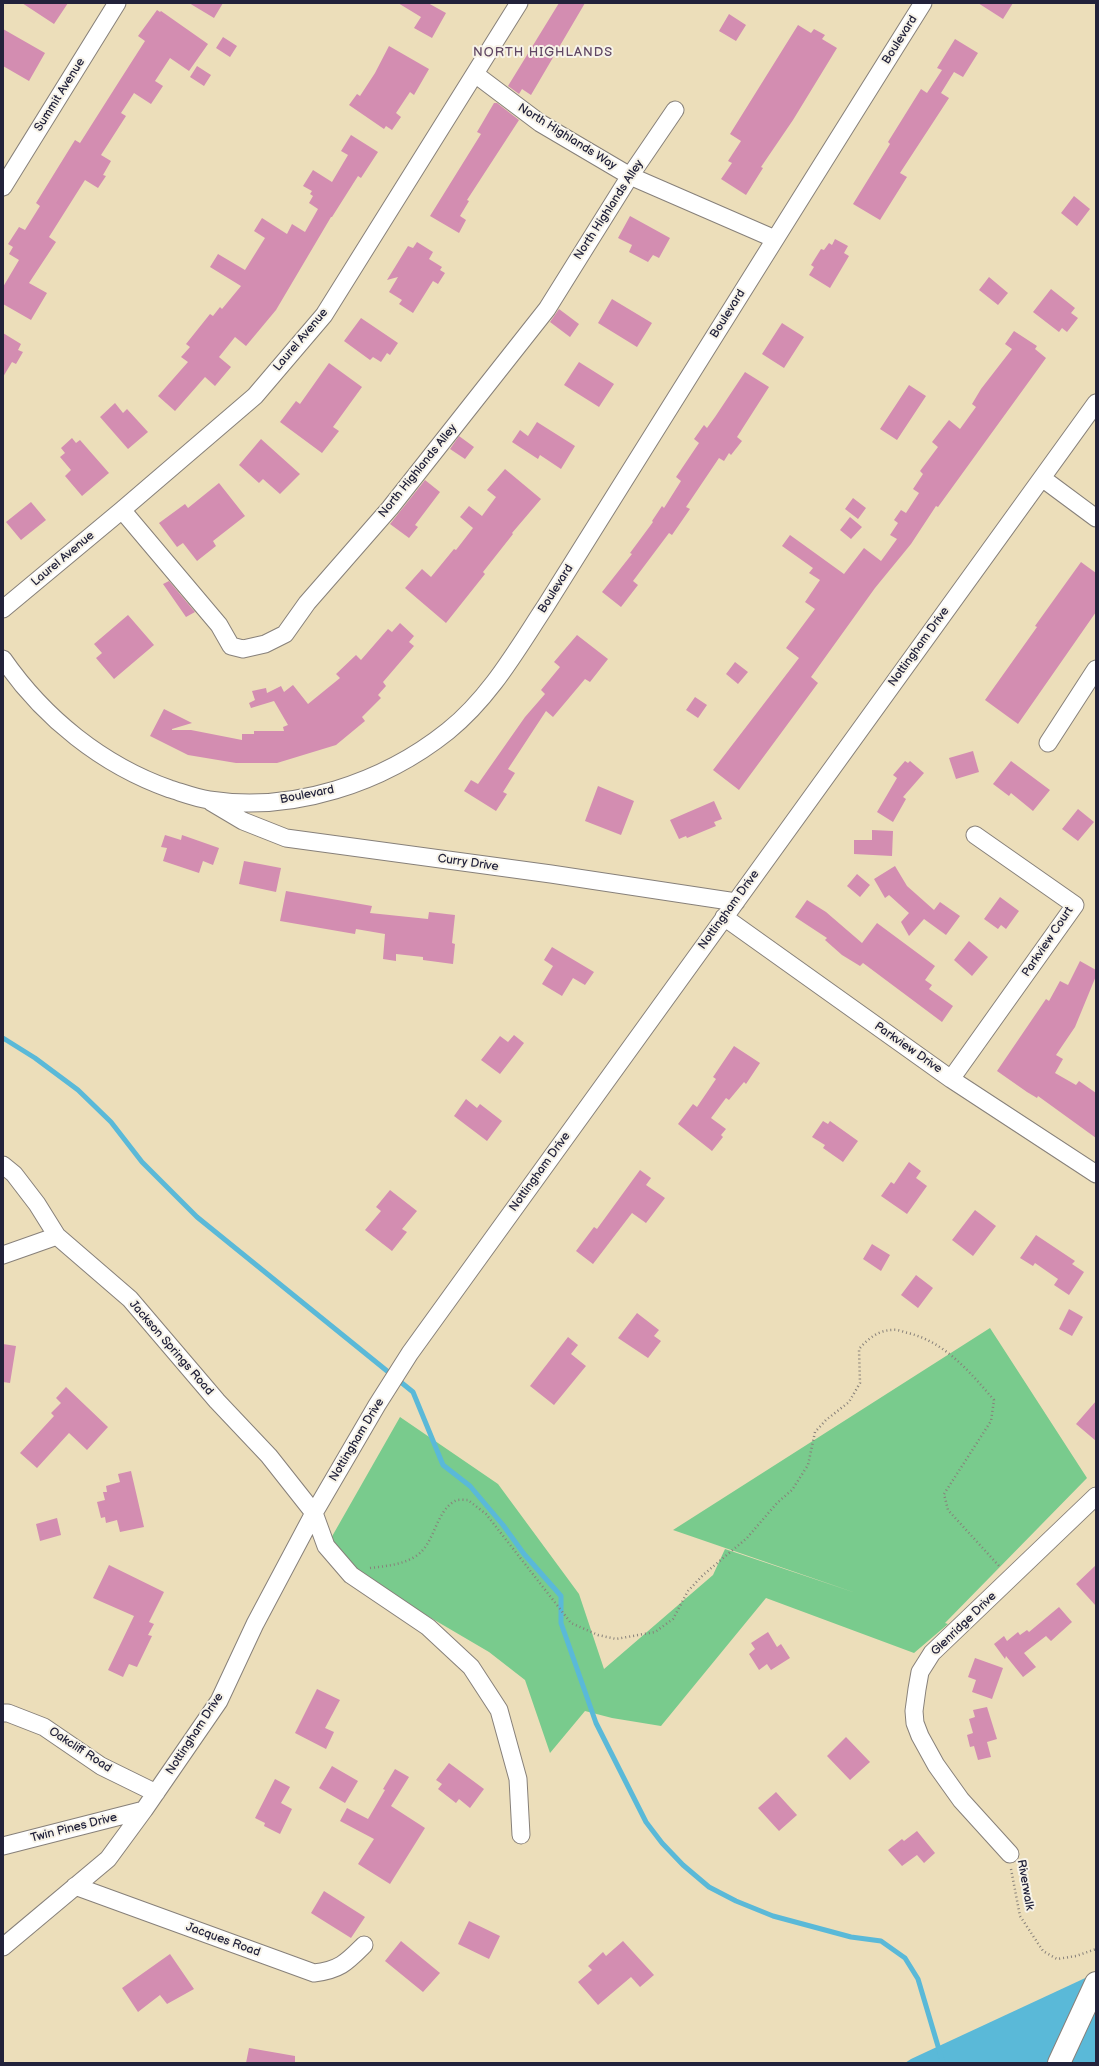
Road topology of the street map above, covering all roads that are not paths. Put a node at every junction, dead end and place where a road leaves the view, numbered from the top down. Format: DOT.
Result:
graph roads {
  1 [pos="117,3"];
  2 [pos="519,3"];
  3 [pos="923,3"];
  4 [pos="475,74"];
  5 [pos="675,110"];
  6 [pos="630,176"];
  7 [pos="3,187"];
  8 [pos="775,239"];
  9 [pos="1096,403"];
  10 [pos="1042,478"];
  11 [pos="122,510"];
  12 [pos="1096,518"];
  13 [pos="3,608"];
  14 [pos="3,659"];
  15 [pos="1096,669"];
  16 [pos="1048,743"];
  17 [pos="208,800"];
  18 [pos="975,834"];
  19 [pos="736,902"];
  20 [pos="724,917"];
  21 [pos="951,1079"];
  22 [pos="3,1165"];
  23 [pos="1096,1174"];
  24 [pos="57,1236"];
  25 [pos="3,1254"];
  26 [pos="1096,1496"];
  27 [pos="314,1513"];
  28 [pos="3,1713"];
  29 [pos="156,1793"];
  30 [pos="144,1810"];
  31 [pos="521,1835"];
  32 [pos="3,1846"];
  33 [pos="1010,1854"];
  34 [pos="75,1886"];
  35 [pos="364,1944"];
  36 [pos="3,1947"];
  37 [pos="1096,1983"];
  38 [pos="1059,2063"];
  1 -- 7 [label="street, Summit Avenue"];
  2 -- 4 [label="street, Laurel Avenue"];
  3 -- 8 [label="street, Boulevard"];
  4 -- 6 [label="street, North Highlands Way"];
  4 -- 11 [label="street, Laurel Avenue"];
  5 -- 6 [label="street, North Highlands Alley"];
  6 -- 8 [label="street, North Highlands Way"];
  6 -- 11 [label="street, North Highlands Alley"];
  8 -- 17 [label="street, Boulevard"];
  9 -- 10 [label="street, Nottingham Drive"];
  10 -- 12 [label="street"];
  10 -- 19 [label="street, Nottingham Drive"];
  11 -- 13 [label="street, Laurel Avenue"];
  14 -- 17 [label="street, Boulevard"];
  15 -- 16 [label="street"];
  17 -- 19 [label="street, Curry Drive"];
  18 -- 21 [label="street, Parkview Court"];
  19 -- 20 [label="street, Nottingham Drive"];
  20 -- 21 [label="street, Parkview Drive"];
  20 -- 27 [label="street, Nottingham Drive"];
  21 -- 23 [label="street, Parkview Drive"];
  22 -- 24 [label="street, Jackson Springs Road"];
  24 -- 25 [label="street"];
  24 -- 27 [label="street, Jackson Springs Road"];
  26 -- 33 [label="street, Glenridge Drive"];
  27 -- 29 [label="street, Nottingham Drive"];
  27 -- 31 [label="street, Jackson Springs Road"];
  28 -- 29 [label="street, Oakcliff Road"];
  29 -- 30 [label="street, Nottingham Drive"];
  30 -- 32 [label="street, Twin Pines Drive"];
  30 -- 34 [label="street, Nottingham Drive"];
  34 -- 35 [label="street, Jacques Road"];
  34 -- 36 [label="street, Nottingham Drive"];
  37 -- 38 [label="highway"];
}
